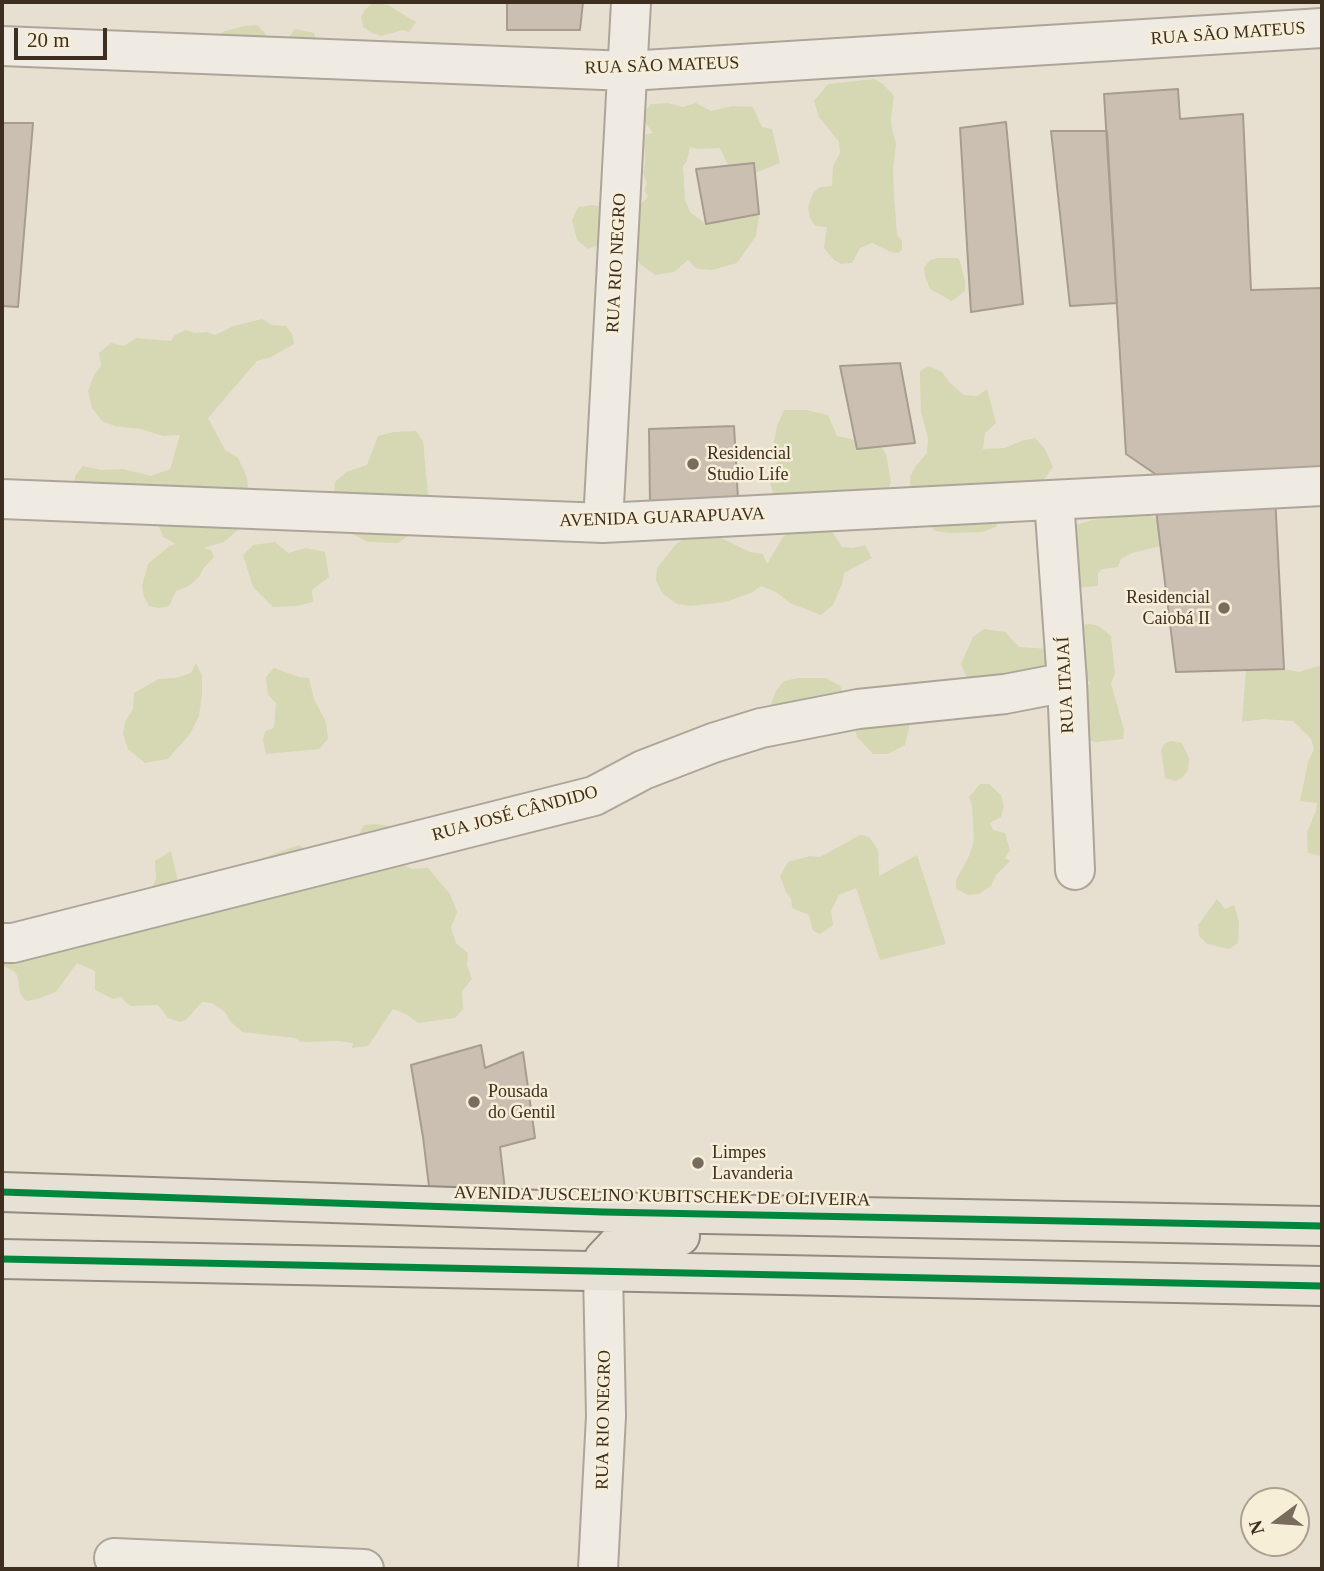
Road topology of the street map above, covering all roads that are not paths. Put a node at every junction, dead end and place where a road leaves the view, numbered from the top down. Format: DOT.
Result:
graph roads {
  1 [pos="631,2"];
  2 [pos="1322,28"];
  3 [pos="2,46"];
  4 [pos="628,71"];
  5 [pos="1322,486"];
  6 [pos="2,499"];
  7 [pos="1054,500"];
  8 [pos="603,523"];
  9 [pos="1067,682"];
  10 [pos="1075,870"];
  11 [pos="2,943"];
  12 [pos="2,1192"];
  13 [pos="909,1218"];
  14 [pos="1322,1226"];
  15 [pos="2,1259"];
  16 [pos="603,1271"];
  17 [pos="1322,1286"];
  18 [pos="114,1558"];
  19 [pos="364,1569"];
  20 [pos="598,1569"];
  1 -- 4 [label="street, RUA RIO NEGRO"];
  2 -- 4 [label="street, RUA SÃO MATEUS"];
  3 -- 4 [label="street, RUA SÃO MATEUS"];
  4 -- 8 [label="street, RUA RIO NEGRO"];
  5 -- 7 [label="street, AVENIDA GUARAPUAVA"];
  6 -- 8 [label="street, AVENIDA GUARAPUAVA"];
  7 -- 8 [label="street, AVENIDA GUARAPUAVA"];
  7 -- 9 [label="street, RUA ITAJAÍ"];
  9 -- 10 [label="street, RUA ITAJAÍ"];
  9 -- 11 [label="street, RUA JOSÉ CÂNDIDO"];
  12 -- 13 [label="main road, AVENIDA JUSCELINO KUBITSCHEK DE OLIVEIRA"];
  13 -- 14 [label="main road, AVENIDA JUSCELINO KUBITSCHEK DE OLIVEIRA"];
  13 -- 16 [label="main road"];
  15 -- 16 [label="main road"];
  16 -- 17 [label="main road"];
  16 -- 20 [label="street, RUA RIO NEGRO"];
  18 -- 19 [label="street"];
}
